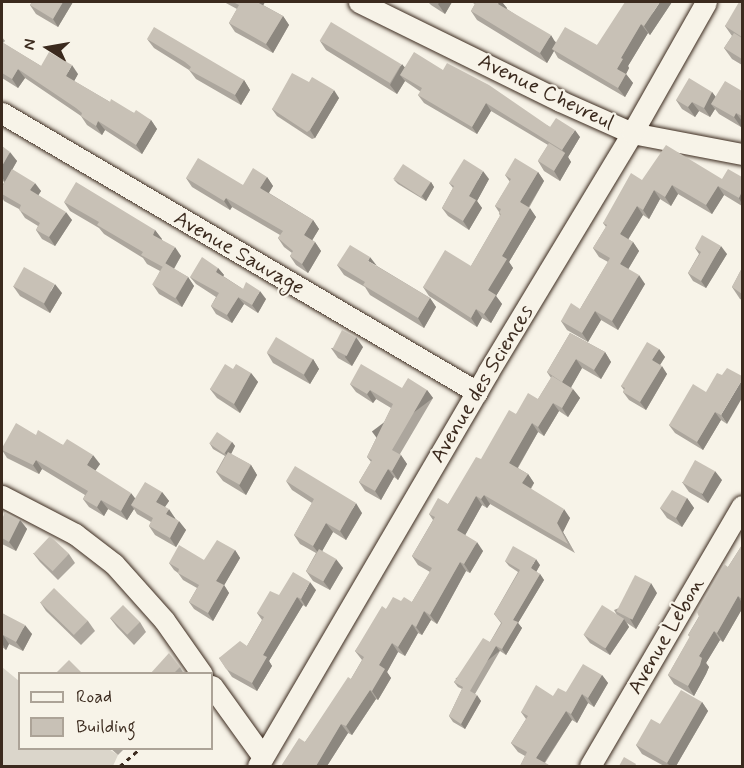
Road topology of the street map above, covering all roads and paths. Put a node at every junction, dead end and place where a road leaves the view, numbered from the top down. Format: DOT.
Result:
graph roads {
  1 [pos="359,2"];
  2 [pos="706,2"];
  3 [pos="2,113"];
  4 [pos="632,133"];
  5 [pos="742,154"];
  6 [pos="477,392"];
  7 [pos="2,496"];
  8 [pos="742,506"];
  9 [pos="201,672"];
  10 [pos="213,688"];
  11 [pos="139,750"];
  12 [pos="261,762"];
  13 [pos="120,766"];
  14 [pos="590,766"];
  1 -- 4 [label="street, Avenue Chevreul"];
  2 -- 4 [label="street, Avenue des Sciences"];
  3 -- 6 [label="street, Avenue Sauvage"];
  4 -- 5 [label="street, Avenue Chevreul"];
  4 -- 6 [label="street, Avenue des Sciences"];
  6 -- 12 [label="street, Avenue des Sciences"];
  7 -- 9 [label="street"];
  8 -- 14 [label="street, Avenue Lebon"];
  10 -- 12 [label="street"];
  11 -- 13 [label="path"];
}
